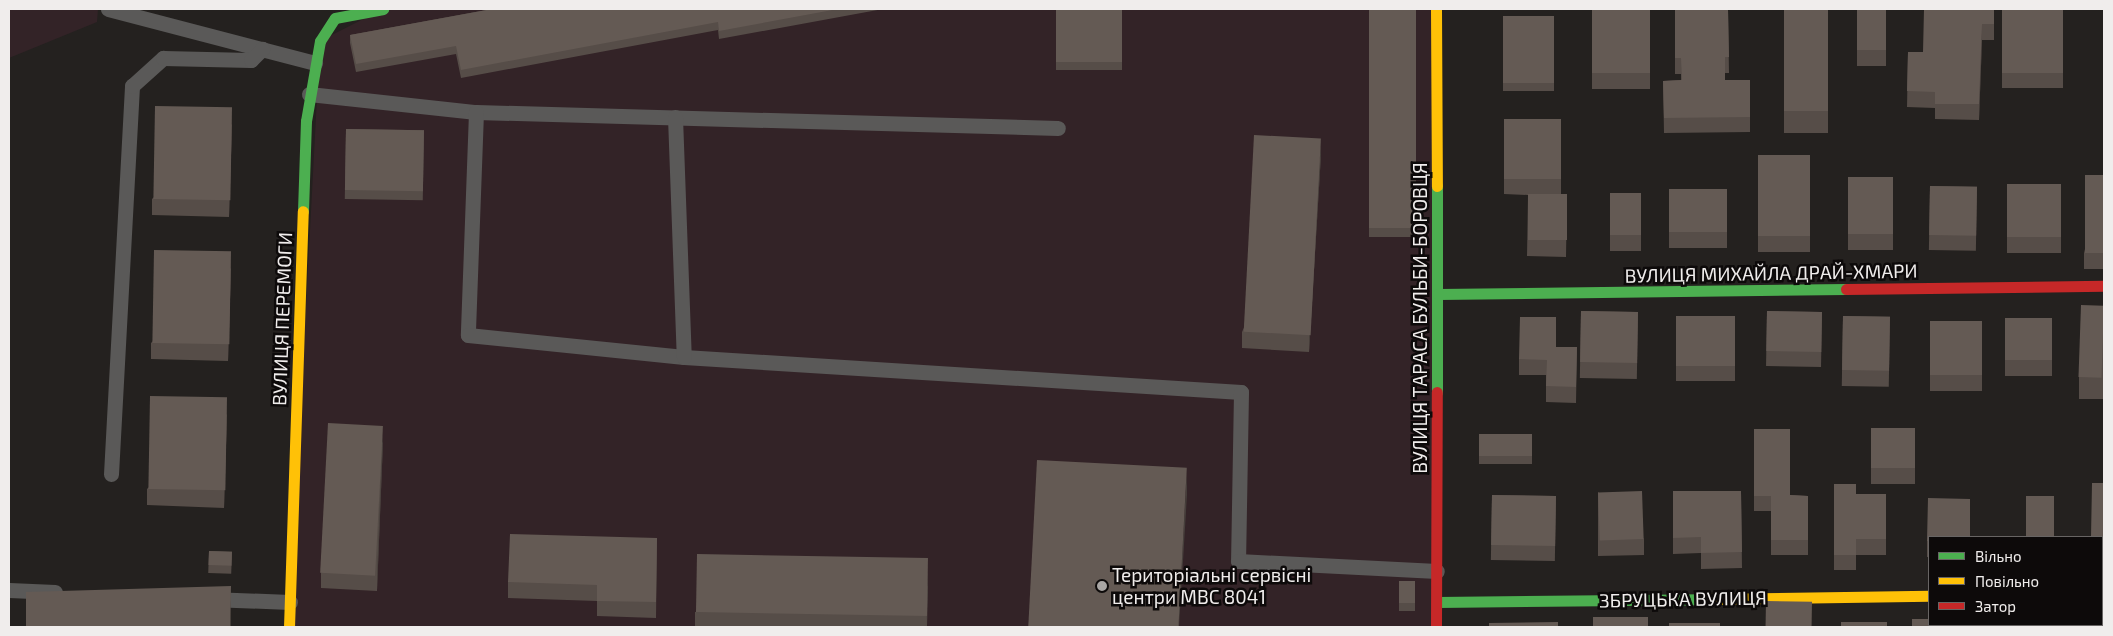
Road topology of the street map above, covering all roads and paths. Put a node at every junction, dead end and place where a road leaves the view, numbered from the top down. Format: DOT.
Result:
graph roads {
  1 [pos="108,9"];
  2 [pos="383,9"];
  3 [pos="1436,9"];
  4 [pos="262,49"];
  5 [pos="315,63"];
  6 [pos="309,94"];
  7 [pos="476,112"];
  8 [pos="675,117"];
  9 [pos="1058,128"];
  10 [pos="2104,286"];
  11 [pos="1438,294"];
  12 [pos="684,357"];
  13 [pos="111,474"];
  14 [pos="1437,571"];
  15 [pos="9,590"];
  16 [pos="67,593"];
  17 [pos="1928,596"];
  18 [pos="193,599"];
  19 [pos="290,602"];
  20 [pos="1436,602"];
  21 [pos="289,627"];
  22 [pos="1436,627"];
  1 -- 4 [label="lane"];
  2 -- 5 [label="street, ВУЛИЦЯ ПЕРЕМОГИ"];
  3 -- 11 [label="street, ВУЛИЦЯ ТАРАСА БУЛЬБИ-БОРОВЦЯ"];
  4 -- 5 [label="lane"];
  4 -- 13 [label="lane"];
  5 -- 6 [label="street, ВУЛИЦЯ ПЕРЕМОГИ"];
  6 -- 7 [label="lane"];
  6 -- 19 [label="street, ВУЛИЦЯ ПЕРЕМОГИ"];
  7 -- 8 [label="lane"];
  7 -- 12 [label="lane"];
  8 -- 9 [label="lane"];
  8 -- 12 [label="lane"];
  10 -- 11 [label="street, ВУЛИЦЯ МИХАЙЛА ДРАЙ-ХМАРИ"];
  11 -- 14 [label="street, ВУЛИЦЯ ТАРАСА БУЛЬБИ-БОРОВЦЯ"];
  12 -- 14 [label="lane"];
  14 -- 20 [label="street, ВУЛИЦЯ ТАРАСА БУЛЬБИ-БОРОВЦЯ"];
  15 -- 16 [label="lane"];
  17 -- 20 [label="street, ЗБРУЦЬКА ВУЛИЦЯ"];
  18 -- 19 [label="lane"];
  19 -- 21 [label="street, ВУЛИЦЯ ПЕРЕМОГИ"];
  20 -- 22 [label="street, ВУЛИЦЯ ТАРАСА БУЛЬБИ-БОРОВЦЯ"];
}
